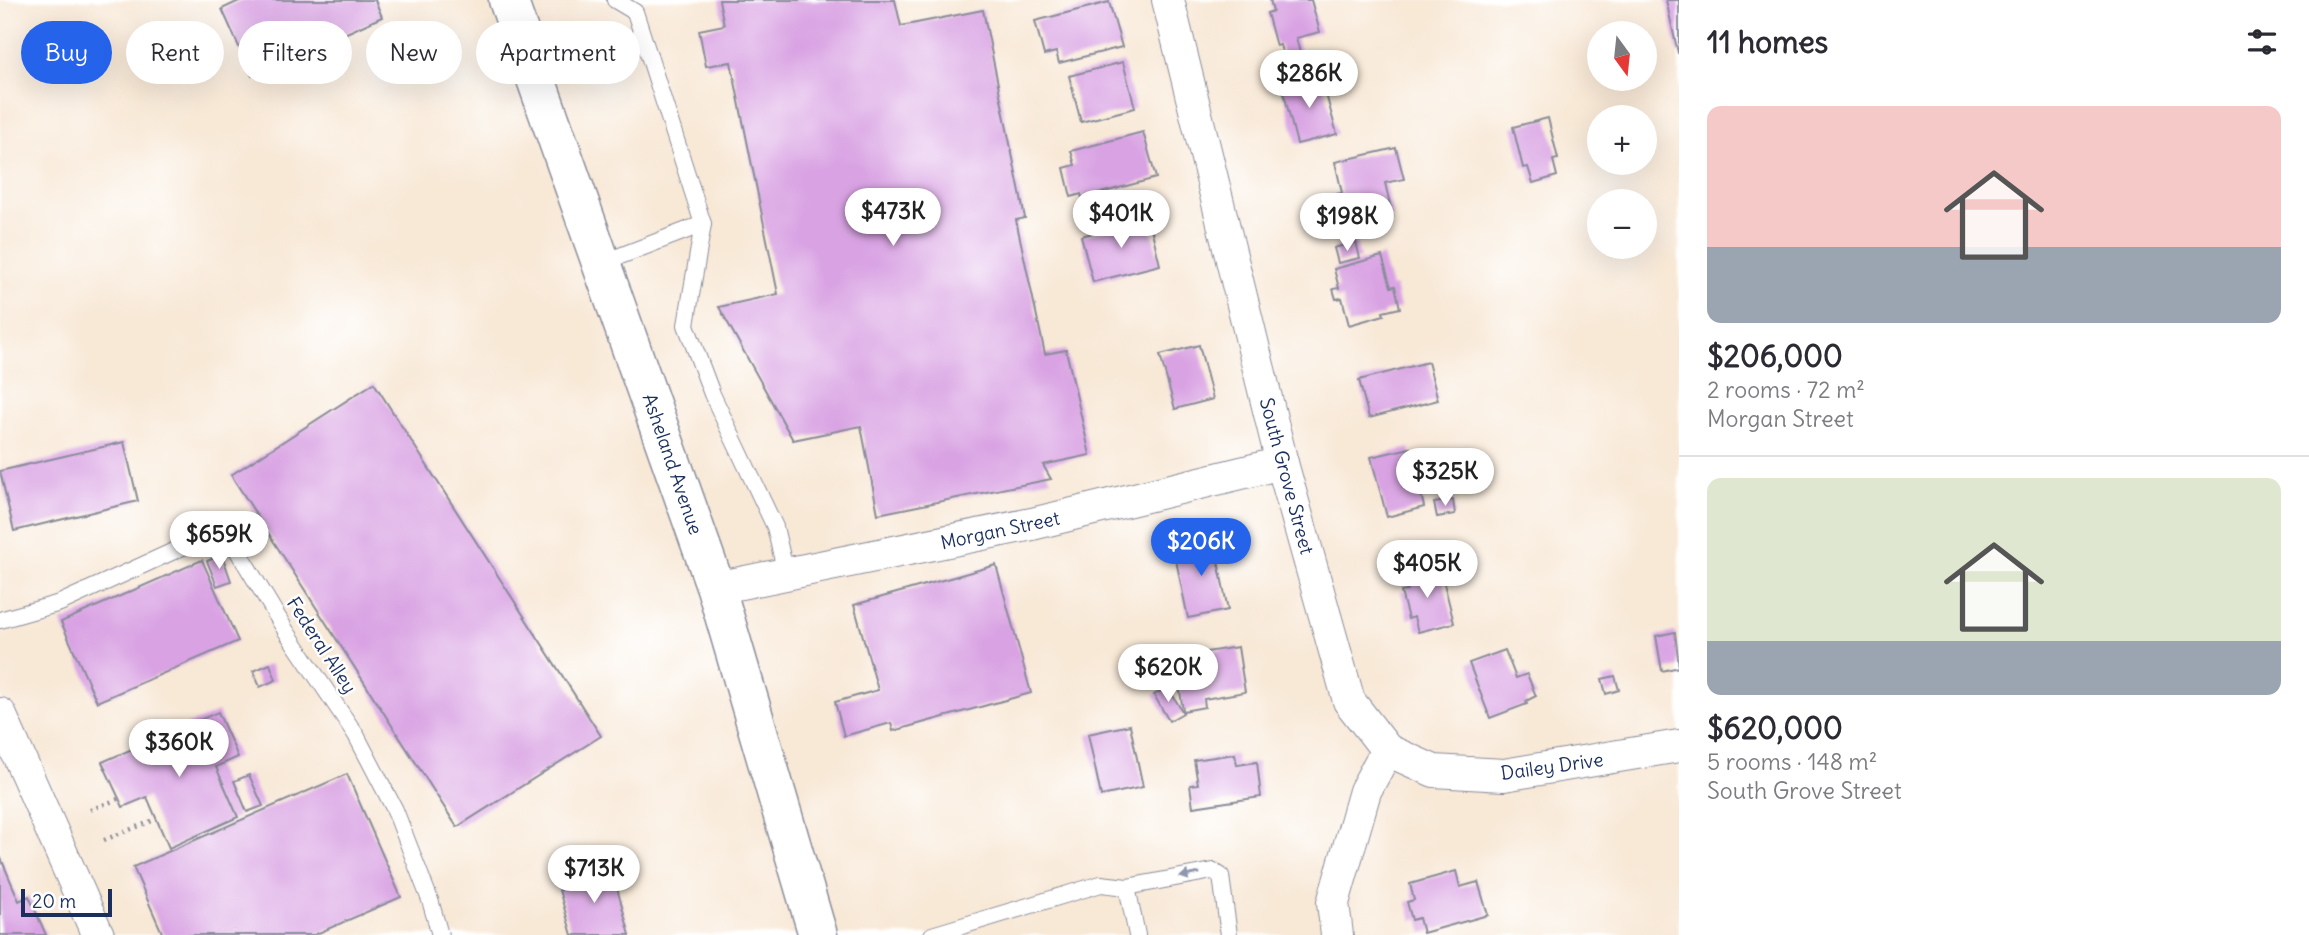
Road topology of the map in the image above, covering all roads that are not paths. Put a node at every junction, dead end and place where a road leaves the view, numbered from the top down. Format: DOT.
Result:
graph roads {
  1 [pos="508,0"];
  2 [pos="615,0"];
  3 [pos="1168,0"];
  4 [pos="703,224"];
  5 [pos="602,263"];
  6 [pos="1282,463"];
  7 [pos="786,574"];
  8 [pos="716,588"];
  9 [pos="0,620"];
  10 [pos="0,714"];
  11 [pos="1679,746"];
  12 [pos="1387,750"];
  13 [pos="1127,887"];
  14 [pos="98,935"];
  15 [pos="440,935"];
  16 [pos="817,935"];
  17 [pos="932,935"];
  18 [pos="1137,935"];
  19 [pos="1229,935"];
  20 [pos="1338,935"];
  1 -- 5 [label="main road, Asheland Avenue"];
  2 -- 4 [label="lane"];
  3 -- 6 [label="street, South Grove Street"];
  4 -- 5 [label="lane"];
  4 -- 7 [label="lane"];
  5 -- 8 [label="main road, Asheland Avenue"];
  6 -- 7 [label="street, Morgan Street"];
  6 -- 12 [label="street, South Grove Street"];
  7 -- 8 [label="street, Morgan Street"];
  8 -- 16 [label="main road, Asheland Avenue"];
  9 -- 15 [label="lane, Federal Alley"];
  10 -- 14 [label="street"];
  11 -- 12 [label="street, Dailey Drive"];
  12 -- 20 [label="street"];
  13 -- 17 [label="lane"];
  13 -- 18 [label="lane"];
  19 -- 13 [label="lane, one-way"];
}
